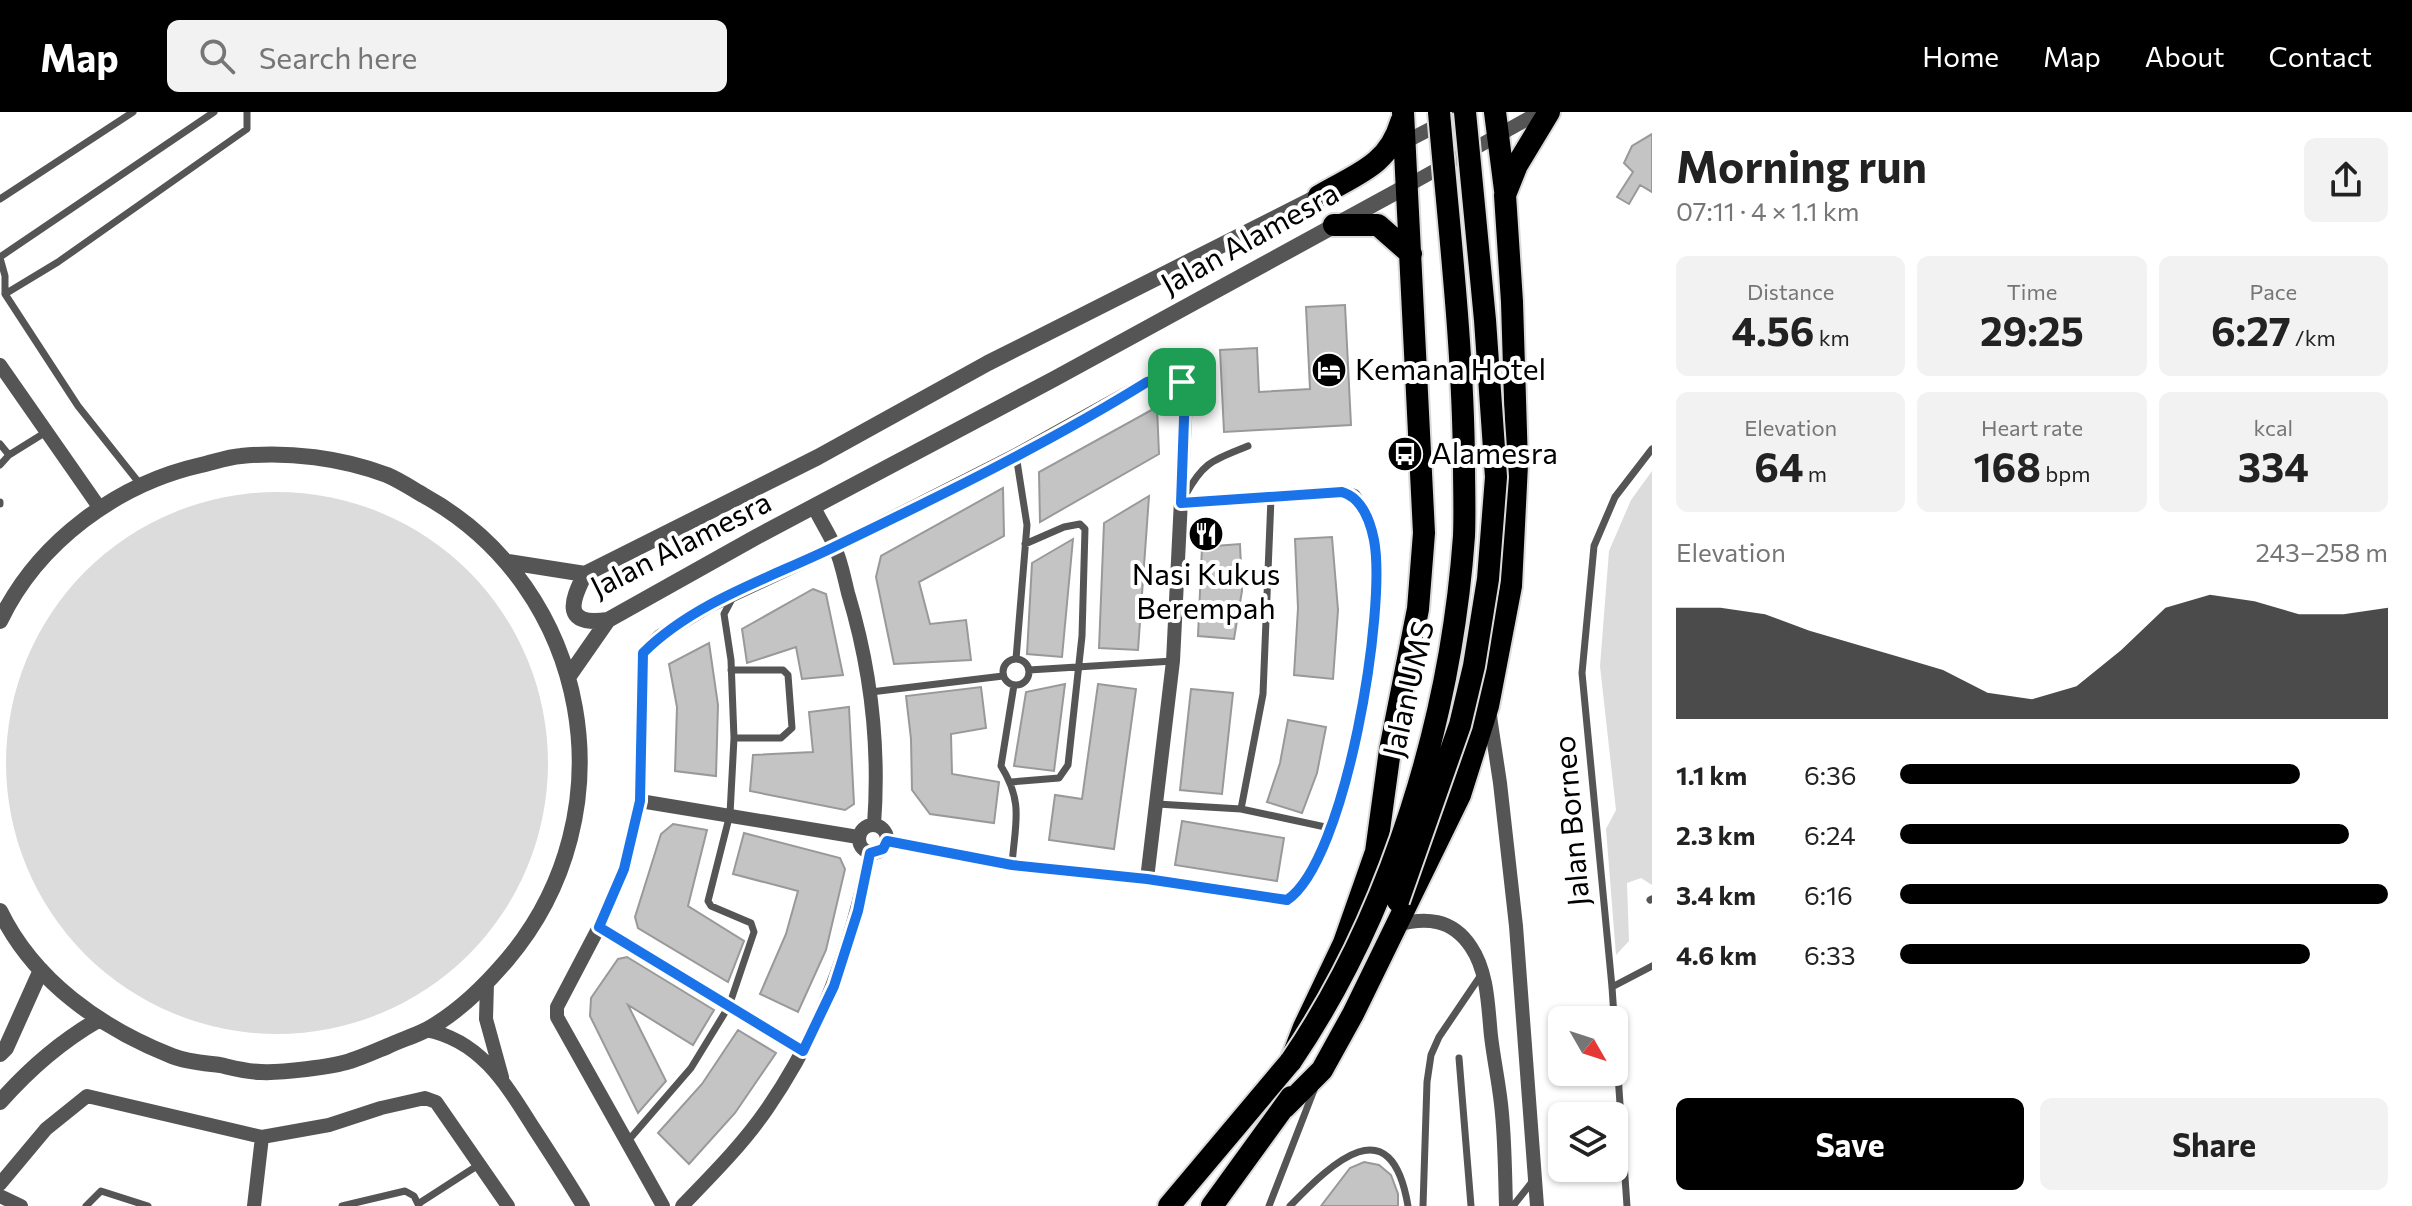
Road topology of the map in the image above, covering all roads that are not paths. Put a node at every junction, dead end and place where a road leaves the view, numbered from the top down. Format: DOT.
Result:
graph roads {
  1 [pos="133,112"];
  2 [pos="214,112"];
  3 [pos="247,112"];
  4 [pos="1439,112"];
  5 [pos="1464,112"];
  6 [pos="1540,112"];
  7 [pos="1549,112"];
  8 [pos="1404,113"];
  9 [pos="1497,123"];
  10 [pos="1405,142"];
  11 [pos="1407,186"];
  12 [pos="1505,195"];
  13 [pos="1319,196"];
  14 [pos="0,199"];
  15 [pos="1334,225"];
  16 [pos="1411,254"];
  17 [pos="0,257"];
  18 [pos="5,294"];
  19 [pos="0,365"];
  20 [pos="46,432"];
  21 [pos="0,444"];
  22 [pos="1248,446"];
  23 [pos="1652,449"];
  24 [pos="9,455"];
  25 [pos="1016,455"];
  26 [pos="0,465"];
  27 [pos="141,486"];
  28 [pos="1271,497"];
  29 [pos="1181,503"];
  30 [pos="99,507"];
  31 [pos="814,507"];
  32 [pos="1025,544"];
  33 [pos="835,547"];
  34 [pos="508,562"];
  35 [pos="585,574"];
  36 [pos="737,593"];
  37 [pos="608,620"];
  38 [pos="0,621"];
  39 [pos="1016,659"];
  40 [pos="1173,661"];
  41 [pos="1080,667"];
  42 [pos="731,670"];
  43 [pos="1029,670"];
  44 [pos="569,676"];
  45 [pos="1003,676"];
  46 [pos="1014,685"];
  47 [pos="871,692"];
  48 [pos="1488,706"];
  49 [pos="734,738"];
  50 [pos="1011,782"];
  51 [pos="640,801"];
  52 [pos="1157,804"];
  53 [pos="1241,809"];
  54 [pos="730,814"];
  55 [pos="874,825"];
  56 [pos="1330,828"];
  57 [pos="858,837"];
  58 [pos="887,841"];
  59 [pos="870,853"];
  60 [pos="1012,865"];
  61 [pos="1147,879"];
  62 [pos="0,911"];
  63 [pos="1396,925"];
  64 [pos="599,927"];
  65 [pos="1652,966"];
  66 [pos="41,970"];
  67 [pos="1482,974"];
  68 [pos="487,983"];
  69 [pos="1612,987"];
  70 [pos="729,1006"];
  71 [pos="98,1020"];
  72 [pos="426,1030"];
  73 [pos="803,1051"];
  74 [pos="0,1054"];
  75 [pos="1459,1058"];
  76 [pos="1291,1061"];
  77 [pos="1322,1070"];
  78 [pos="502,1077"];
  79 [pos="0,1102"];
  80 [pos="1285,1107"];
  81 [pos="262,1137"];
  82 [pos="627,1142"];
  83 [pos="480,1164"];
  84 [pos="1534,1181"];
  85 [pos="0,1184"];
  86 [pos="0,1196"];
  87 [pos="419,1205"];
  88 [pos="21,1206"];
  89 [pos="86,1206"];
  90 [pos="148,1206"];
  91 [pos="254,1206"];
  92 [pos="342,1206"];
  93 [pos="508,1206"];
  94 [pos="583,1206"];
  95 [pos="663,1206"];
  96 [pos="682,1206"];
  97 [pos="1169,1206"];
  98 [pos="1212,1206"];
  99 [pos="1269,1206"];
  100 [pos="1290,1206"];
  101 [pos="1408,1206"];
  102 [pos="1423,1206"];
  103 [pos="1471,1206"];
  104 [pos="1506,1206"];
  105 [pos="1513,1206"];
  106 [pos="1537,1206"];
  107 [pos="1627,1206"];
  1 -- 14 [label="lane"];
  2 -- 17 [label="lane"];
  3 -- 18 [label="lane"];
  4 -- 76 [label="highway, Jalan UMS, bridge"];
  5 -- 10 [label="street"];
  5 -- 80 [label="highway, Jalan UMS, bridge"];
  6 -- 9 [label="street"];
  7 -- 12 [label="highway"];
  8 -- 10 [label="highway"];
  8 -- 13 [label="highway"];
  9 -- 11 [label="street"];
  9 -- 12 [label="highway"];
  10 -- 11 [label="highway"];
  11 -- 15 [label="street, Jalan Alamesra"];
  11 -- 16 [label="highway"];
  12 -- 48 [label="highway"];
  13 -- 35 [label="street, Jalan Alamesra"];
  15 -- 16 [label="highway"];
  15 -- 31 [label="street, Jalan Alamesra"];
  16 -- 76 [label="highway"];
  17 -- 18 [label="lane"];
  18 -- 27 [label="lane"];
  19 -- 20 [label="street"];
  20 -- 24 [label="lane"];
  20 -- 30 [label="street"];
  21 -- 24 [label="lane"];
  22 -- 29 [label="lane"];
  23 -- 69 [label="lane, Jalan Borneo"];
  24 -- 26 [label="lane"];
  25 -- 29 [label="street"];
  25 -- 32 [label="lane"];
  25 -- 33 [label="street"];
  27 -- 30 [label="street"];
  27 -- 34 [label="street"];
  28 -- 29 [label="street"];
  28 -- 53 [label="lane"];
  28 -- 56 [label="street"];
  29 -- 40 [label="street"];
  30 -- 38 [label="street"];
  31 -- 33 [label="street"];
  31 -- 37 [label="street, Jalan Alamesra"];
  32 -- 39 [label="lane"];
  32 -- 41 [label="lane"];
  33 -- 36 [label="street"];
  33 -- 47 [label="street"];
  34 -- 35 [label="street"];
  34 -- 44 [label="street"];
  35 -- 37 [label="street, Jalan Alamesra"];
  36 -- 42 [label="lane"];
  36 -- 51 [label="street"];
  37 -- 44 [label="street"];
  39 -- 43 [label="lane"];
  39 -- 45 [label="lane"];
  40 -- 41 [label="lane"];
  40 -- 52 [label="street"];
  41 -- 43 [label="lane"];
  41 -- 50 [label="lane"];
  42 -- 49 [label="lane"];
  42 -- 49 [label="lane"];
  43 -- 46 [label="lane"];
  44 -- 68 [label="street"];
  45 -- 46 [label="lane"];
  45 -- 47 [label="lane"];
  46 -- 50 [label="lane"];
  47 -- 55 [label="street"];
  48 -- 63 [label="highway"];
  48 -- 84 [label="street"];
  49 -- 54 [label="lane"];
  50 -- 60 [label="lane"];
  51 -- 54 [label="street"];
  51 -- 64 [label="street"];
  52 -- 53 [label="lane"];
  52 -- 61 [label="street"];
  53 -- 56 [label="lane"];
  54 -- 57 [label="street"];
  54 -- 70 [label="lane"];
  55 -- 57 [label="street"];
  55 -- 58 [label="street"];
  56 -- 61 [label="street"];
  57 -- 59 [label="street"];
  58 -- 59 [label="street"];
  58 -- 60 [label="street"];
  59 -- 73 [label="street"];
  60 -- 61 [label="street"];
  62 -- 66 [label="street"];
  63 -- 67 [label="street"];
  63 -- 77 [label="highway"];
  64 -- 70 [label="lane"];
  64 -- 82 [label="street"];
  65 -- 69 [label="lane"];
  66 -- 71 [label="street"];
  66 -- 74 [label="street"];
  67 -- 102 [label="lane"];
  67 -- 104 [label="street"];
  68 -- 72 [label="street"];
  68 -- 78 [label="street"];
  69 -- 107 [label="lane, Jalan Borneo"];
  70 -- 73 [label="lane"];
  70 -- 82 [label="lane"];
  71 -- 72 [label="street"];
  71 -- 79 [label="street"];
  72 -- 78 [label="street"];
  73 -- 96 [label="street"];
  75 -- 103 [label="lane"];
  76 -- 97 [label="highway, Jalan UMS"];
  77 -- 80 [label="highway"];
  77 -- 99 [label="lane"];
  78 -- 94 [label="street"];
  80 -- 98 [label="highway, Jalan UMS"];
  81 -- 83 [label="street"];
  81 -- 85 [label="street"];
  81 -- 91 [label="street"];
  82 -- 95 [label="street"];
  83 -- 87 [label="lane"];
  83 -- 93 [label="street"];
  84 -- 105 [label="lane"];
  84 -- 106 [label="street"];
  86 -- 88 [label="street"];
  87 -- 92 [label="lane"];
  89 -- 90 [label="lane"];
  100 -- 101 [label="lane"];
}
